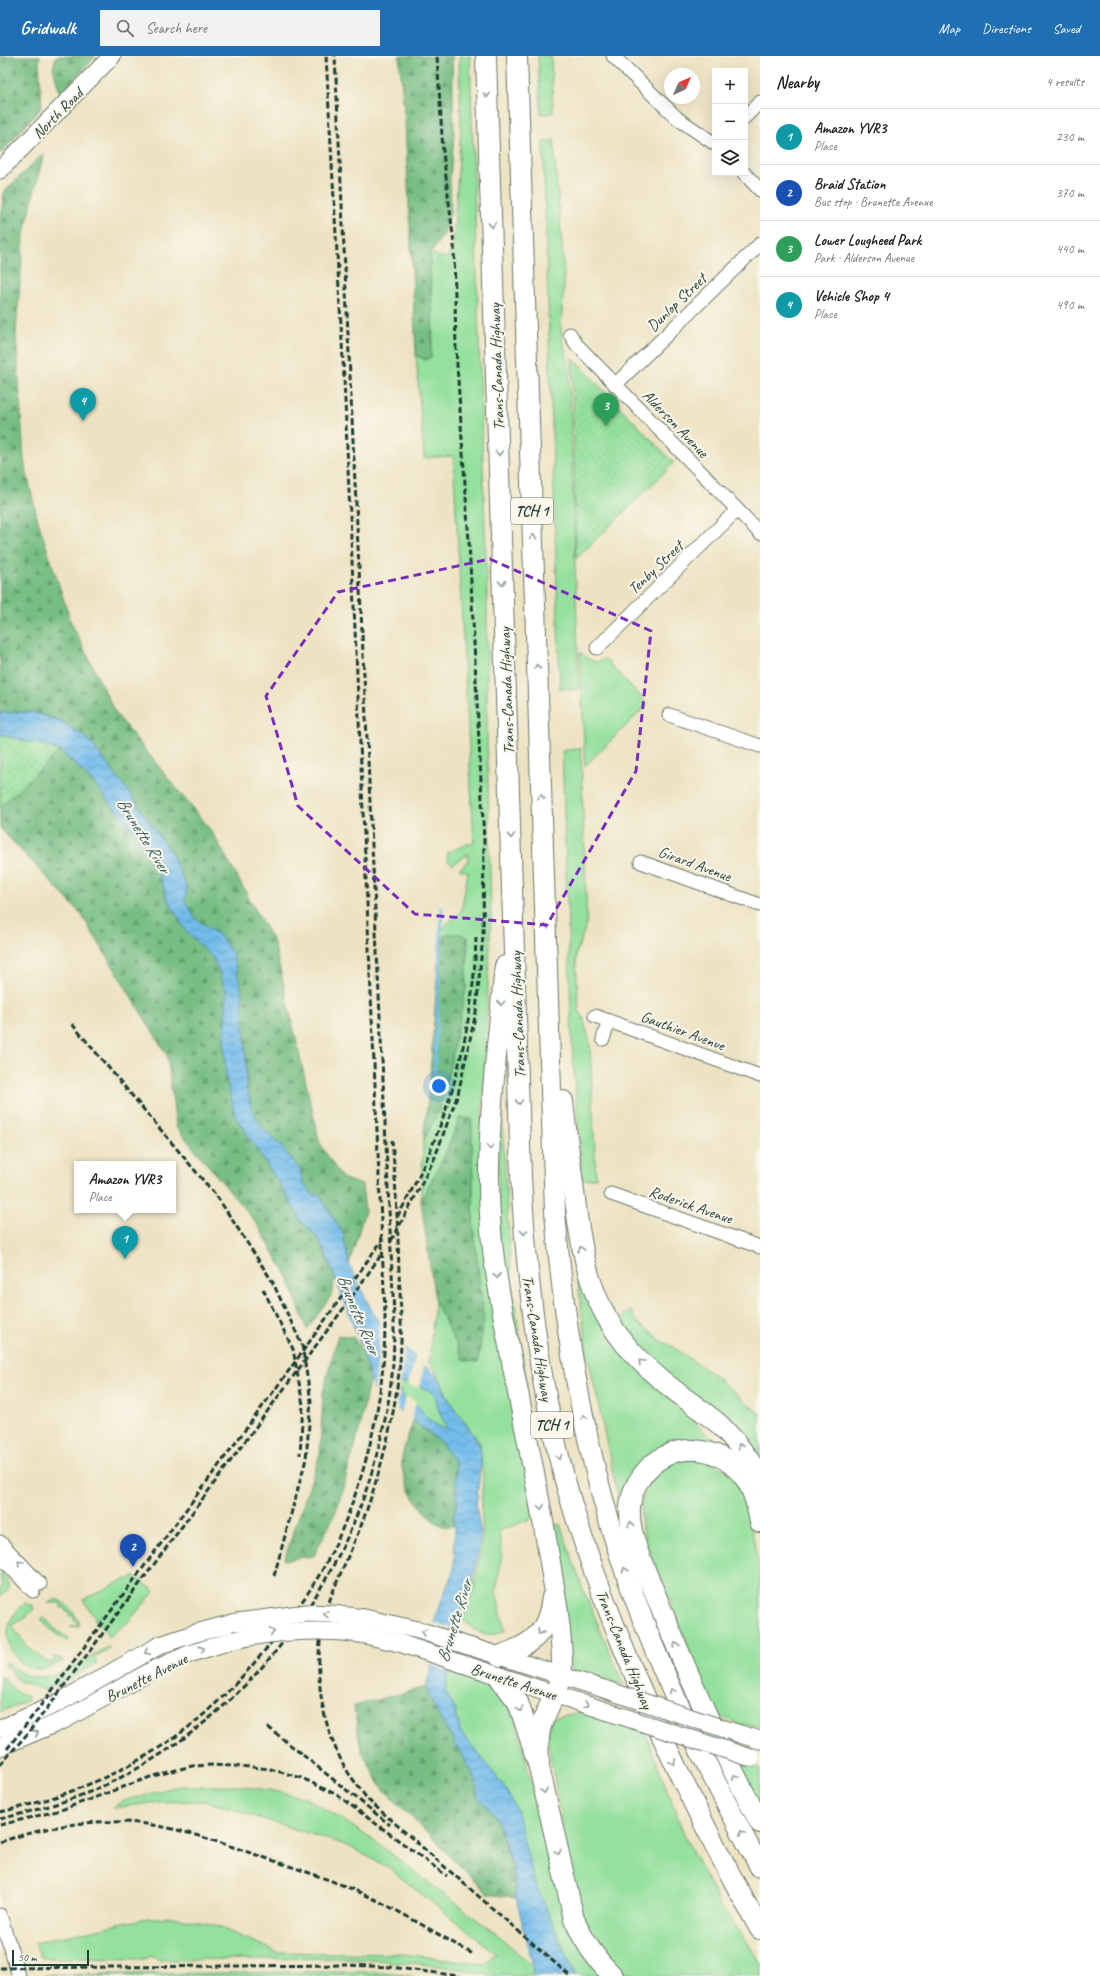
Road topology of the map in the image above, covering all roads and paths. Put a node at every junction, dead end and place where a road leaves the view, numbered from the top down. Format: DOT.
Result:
graph roads {
  1 [pos="112,56"];
  2 [pos="486,56"];
  3 [pos="517,56"];
  4 [pos="613,56"];
  5 [pos="760,102"];
  6 [pos="748,114"];
  7 [pos="712,142"];
  8 [pos="0,170"];
  9 [pos="747,176"];
  10 [pos="760,190"];
  11 [pos="760,244"];
  12 [pos="570,334"];
  13 [pos="616,385"];
  14 [pos="738,510"];
  15 [pos="760,533"];
  16 [pos="597,648"];
  17 [pos="669,716"];
  18 [pos="760,746"];
  19 [pos="641,862"];
  20 [pos="513,881"];
  21 [pos="760,904"];
  22 [pos="547,966"];
  23 [pos="595,1016"];
  24 [pos="610,1021"];
  25 [pos="602,1039"];
  26 [pos="760,1076"];
  27 [pos="611,1194"];
  28 [pos="760,1248"];
  29 [pos="760,1479"];
  30 [pos="760,1522"];
  31 [pos="0,1542"];
  32 [pos="0,1556"];
  33 [pos="553,1582"];
  34 [pos="362,1626"];
  35 [pos="499,1656"];
  36 [pos="500,1677"];
  37 [pos="558,1686"];
  38 [pos="0,1729"];
  39 [pos="760,1740"];
  40 [pos="0,1747"];
  41 [pos="756,1760"];
  42 [pos="539,1767"];
  43 [pos="760,1823"];
  44 [pos="760,1867"];
  45 [pos="0,1915"];
  46 [pos="760,1929"];
  47 [pos="19,1976"];
  48 [pos="613,1976"];
  1 -- 8 [label="main road, North Road"];
  2 -- 20 [label="highway, Trans-Canada Highway / TCH 1, one-way"];
  22 -- 3 [label="highway, Trans-Canada Highway / TCH 1, one-way"];
  4 -- 7 [label="street"];
  5 -- 6 [label="street"];
  9 -- 10 [label="street"];
  11 -- 13 [label="street, Dunlop Street"];
  12 -- 13 [label="street, Alderson Avenue"];
  13 -- 14 [label="street, Alderson Avenue"];
  14 -- 15 [label="street, Alderson Avenue"];
  14 -- 16 [label="street, Tenby Street"];
  17 -- 18 [label="street"];
  19 -- 21 [label="street, Girard Avenue"];
  20 -- 33 [label="highway, one-way"];
  20 -- 46 [label="highway, Trans-Canada Highway / TCH 1, one-way"];
  29 -- 22 [label="highway, one-way"];
  44 -- 22 [label="highway, Trans-Canada Highway / TCH 1, one-way"];
  23 -- 24 [label="street, Gauthier Avenue"];
  24 -- 25 [label="street"];
  24 -- 26 [label="street, Gauthier Avenue"];
  27 -- 28 [label="street, Roderick Avenue"];
  43 -- 30 [label="highway, one-way"];
  32 -- 31 [label="street, one-way"];
  33 -- 35 [label="highway, one-way"];
  33 -- 37 [label="highway"];
  35 -- 34 [label="main road, Brunette Avenue, one-way"];
  34 -- 36 [label="main road, Brunette Avenue"];
  34 -- 38 [label="main road, Brunette Avenue, one-way, bridge"];
  40 -- 34 [label="main road, Brunette Avenue, one-way, bridge"];
  35 -- 37 [label="main road, Brunette Avenue"];
  36 -- 37 [label="main road, Brunette Avenue"];
  36 -- 42 [label="highway, one-way"];
  37 -- 39 [label="main road, Brunette Avenue, bridge"];
  37 -- 41 [label="main road, Brunette Avenue, one-way, bridge"];
  37 -- 42 [label="highway"];
  42 -- 48 [label="highway, one-way"];
  45 -- 47 [label="street"];
}
